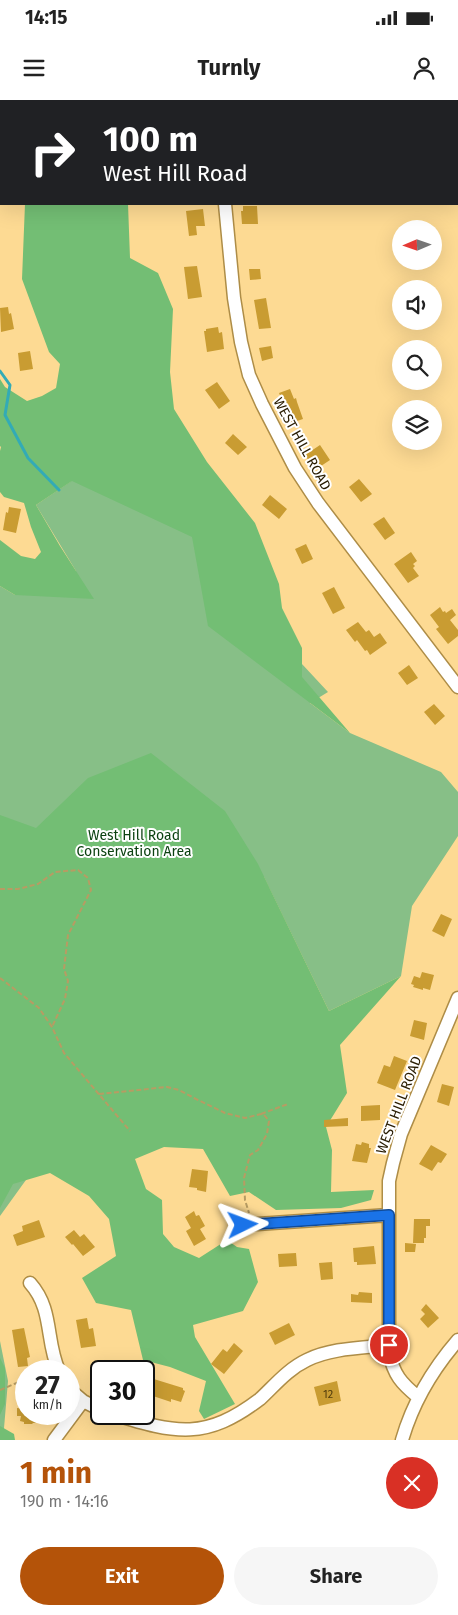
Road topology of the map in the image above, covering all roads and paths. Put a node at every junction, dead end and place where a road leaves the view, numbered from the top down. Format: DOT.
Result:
graph roads {
  1 [pos="225,205"];
  2 [pos="458,687"];
  3 [pos="0,889"];
  4 [pos="0,978"];
  5 [pos="458,998"];
  6 [pos="52,1028"];
  7 [pos="99,1094"];
  8 [pos="288,1104"];
  9 [pos="261,1114"];
  10 [pos="130,1131"];
  11 [pos="389,1215"];
  12 [pos="248,1225"];
  13 [pos="30,1283"];
  14 [pos="458,1340"];
  15 [pos="389,1345"];
  16 [pos="55,1360"];
  17 [pos="15,1384"];
  18 [pos="0,1390"];
  19 [pos="418,1397"];
  20 [pos="82,1401"];
  21 [pos="90,1405"];
  22 [pos="151,1425"];
  23 [pos="209,1436"];
  24 [pos="54,1440"];
  25 [pos="402,1440"];
  1 -- 2 [label="street, WEST HILL ROAD"];
  3 -- 6 [label="path"];
  4 -- 6 [label="path"];
  5 -- 11 [label="street, WEST HILL ROAD"];
  6 -- 7 [label="path"];
  7 -- 9 [label="path"];
  7 -- 10 [label="path"];
  8 -- 9 [label="path"];
  9 -- 12 [label="path"];
  11 -- 12 [label="street"];
  11 -- 15 [label="street, WEST HILL ROAD"];
  13 -- 16 [label="street"];
  14 -- 19 [label="street"];
  15 -- 19 [label="street, WEST HILL ROAD"];
  15 -- 23 [label="street"];
  17 -- 18 [label="path"];
  19 -- 25 [label="street"];
  20 -- 21 [label="street"];
  20 -- 24 [label="street"];
  22 -- 23 [label="street"];
}
